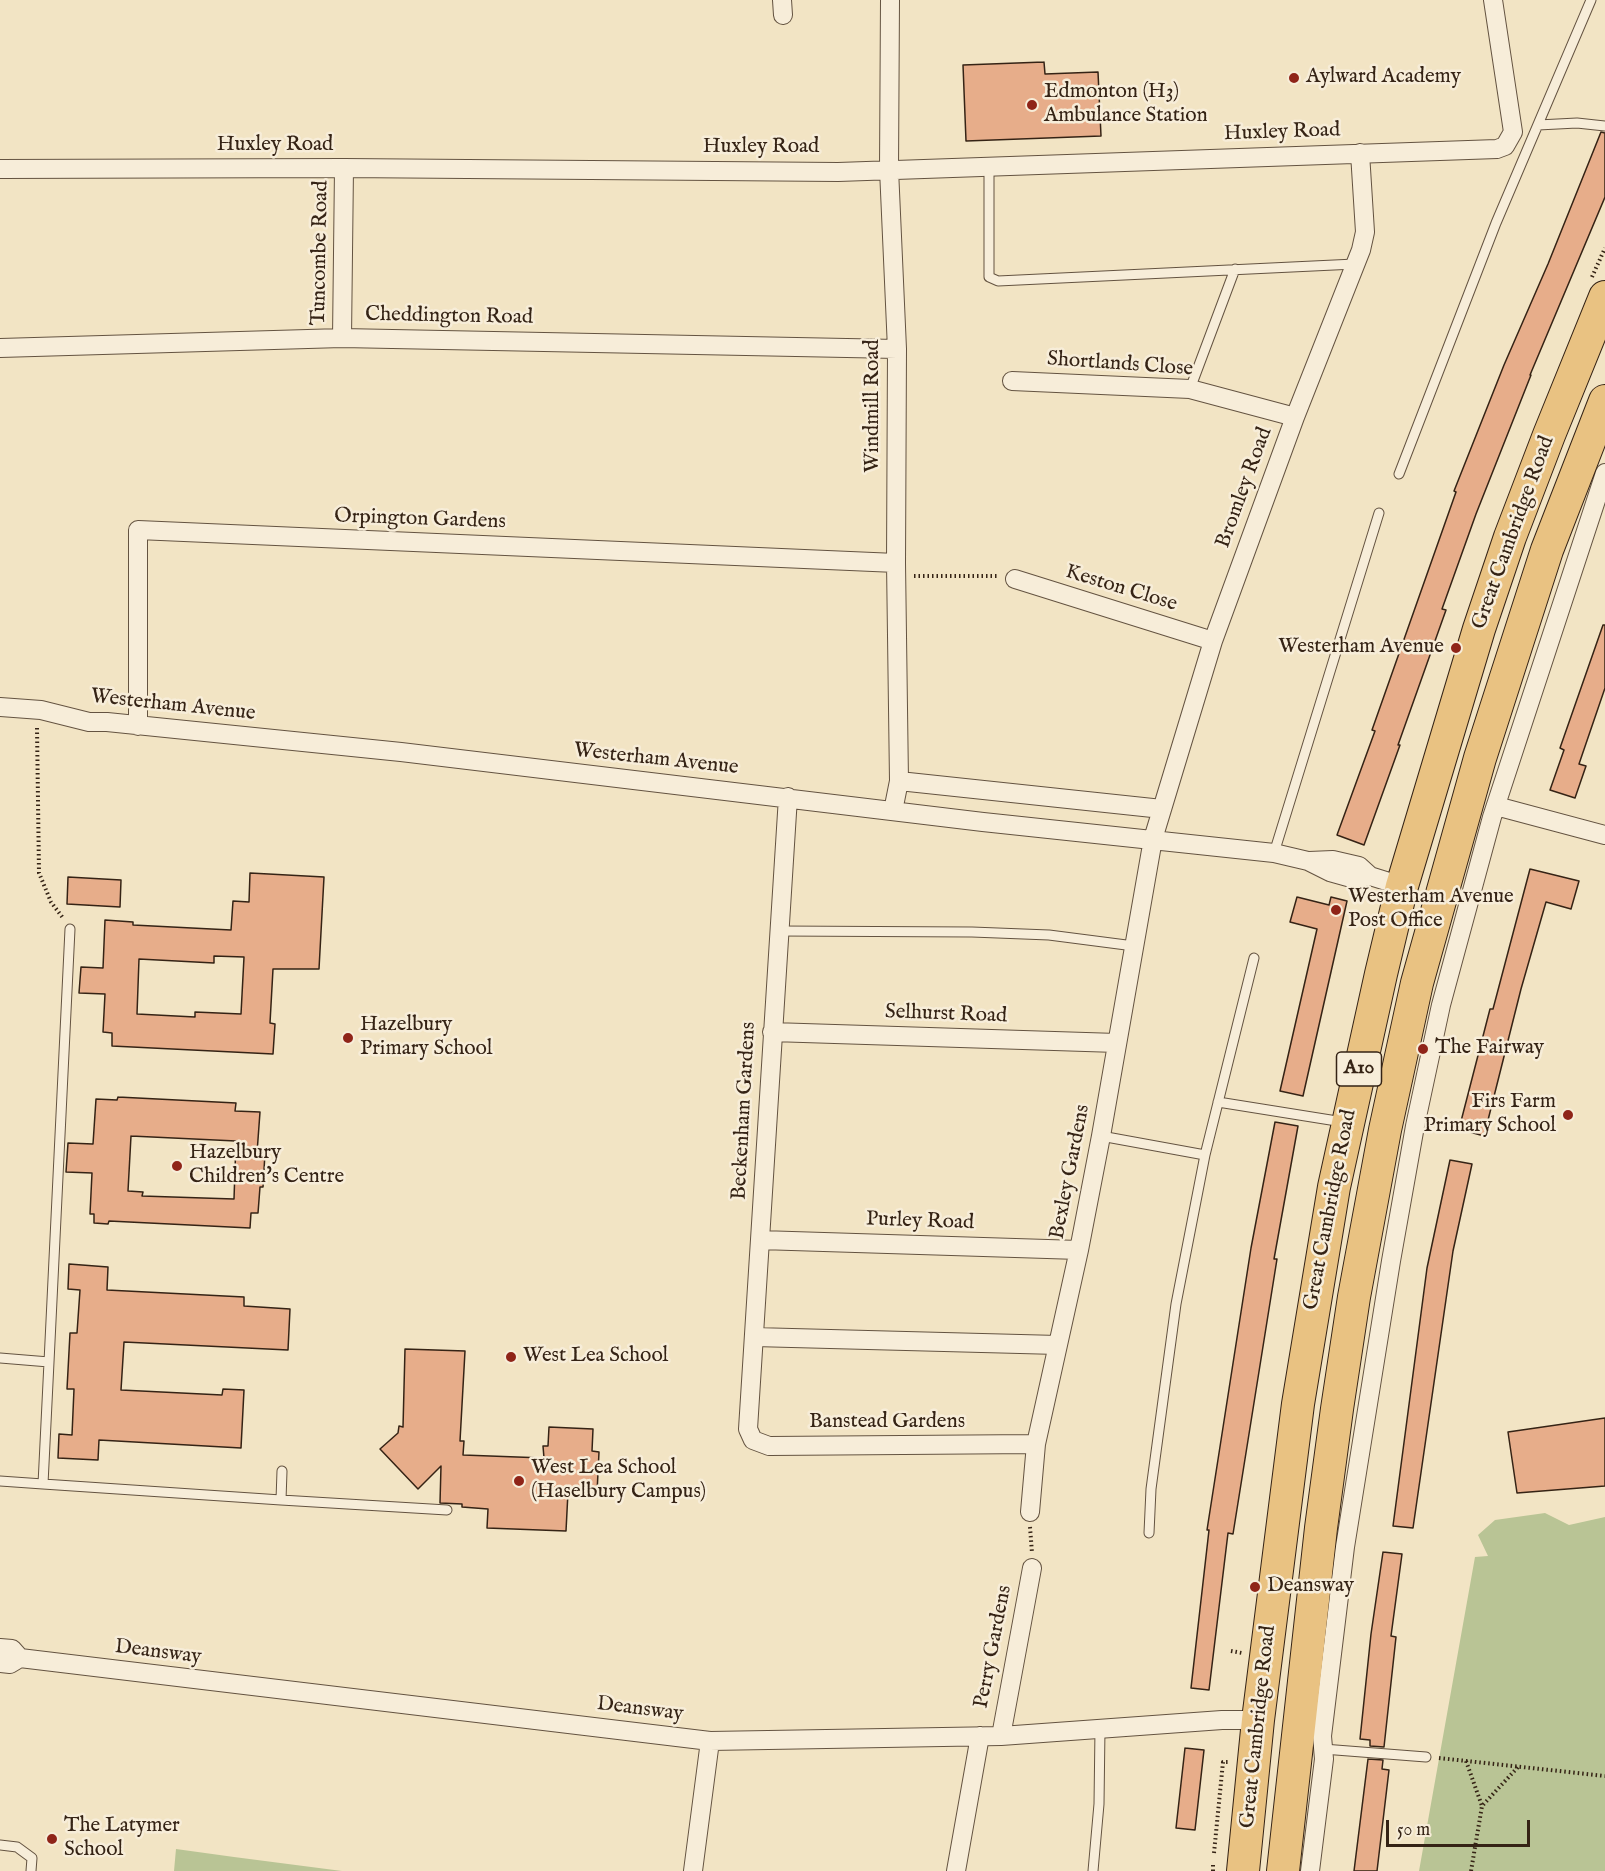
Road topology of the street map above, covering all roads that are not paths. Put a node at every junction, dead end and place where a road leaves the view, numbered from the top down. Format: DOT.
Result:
graph roads {
  1 [pos="890,0"];
  2 [pos="1493,0"];
  3 [pos="1591,0"];
  4 [pos="1538,124"];
  5 [pos="1605,126"];
  6 [pos="1360,153"];
  7 [pos="989,167"];
  8 [pos="344,168"];
  9 [pos="0,169"];
  10 [pos="889,169"];
  11 [pos="1355,264"];
  12 [pos="1235,269"];
  13 [pos="1605,297"];
  14 [pos="342,338"];
  15 [pos="0,348"];
  16 [pos="897,349"];
  17 [pos="1012,381"];
  18 [pos="1190,389"];
  19 [pos="1605,401"];
  20 [pos="1295,417"];
  21 [pos="1605,473"];
  22 [pos="1399,474"];
  23 [pos="1379,513"];
  24 [pos="896,570"];
  25 [pos="1015,579"];
  26 [pos="1213,641"];
  27 [pos="0,707"];
  28 [pos="138,726"];
  29 [pos="899,781"];
  30 [pos="1027,795"];
  31 [pos="788,797"];
  32 [pos="1496,806"];
  33 [pos="1162,809"];
  34 [pos="893,811"];
  35 [pos="1022,826"];
  36 [pos="1605,835"];
  37 [pos="1153,839"];
  38 [pos="1274,853"];
  39 [pos="1402,886"];
  40 [pos="70,929"];
  41 [pos="779,931"];
  42 [pos="1134,946"];
  43 [pos="1254,958"];
  44 [pos="772,1032"];
  45 [pos="1117,1043"];
  46 [pos="1218,1102"];
  47 [pos="1347,1123"];
  48 [pos="1101,1136"];
  49 [pos="1205,1155"];
  50 [pos="760,1240"];
  51 [pos="1079,1250"];
  52 [pos="754,1337"];
  53 [pos="1058,1345"];
  54 [pos="0,1358"];
  55 [pos="49,1362"];
  56 [pos="748,1429"];
  57 [pos="1036,1444"];
  58 [pos="282,1471"];
  59 [pos="0,1481"];
  60 [pos="43,1484"];
  61 [pos="281,1500"];
  62 [pos="447,1510"];
  63 [pos="1030,1512"];
  64 [pos="1334,1530"];
  65 [pos="1149,1533"];
  66 [pos="1032,1568"];
  67 [pos="0,1648"];
  68 [pos="20,1658"];
  69 [pos="0,1663"];
  70 [pos="1258,1720"];
  71 [pos="1100,1729"];
  72 [pos="980,1736"];
  73 [pos="1001,1736"];
  74 [pos="710,1741"];
  75 [pos="1323,1749"];
  76 [pos="1426,1757"];
  77 [pos="0,1845"];
  78 [pos="32,1871"];
  79 [pos="693,1871"];
  80 [pos="956,1871"];
  81 [pos="1093,1871"];
  82 [pos="1243,1871"];
  83 [pos="1283,1871"];
  84 [pos="1310,1871"];
  1 -- 10 [label="street, Windmill Road"];
  2 -- 6 [label="street, Huxley Road"];
  3 -- 4 [label="lane"];
  4 -- 5 [label="lane"];
  4 -- 22 [label="lane"];
  6 -- 7 [label="street, Huxley Road"];
  6 -- 11 [label="street, Bromley Road"];
  7 -- 10 [label="street, Huxley Road"];
  7 -- 12 [label="lane"];
  8 -- 9 [label="street, Huxley Road"];
  8 -- 10 [label="street, Huxley Road"];
  8 -- 14 [label="street, Tuncombe Road"];
  10 -- 16 [label="street, Windmill Road"];
  11 -- 12 [label="lane"];
  11 -- 20 [label="street, Bromley Road"];
  12 -- 18 [label="lane"];
  13 -- 39 [label="highway, Great Cambridge Road / A10"];
  14 -- 15 [label="street, Cheddington Road"];
  14 -- 16 [label="street, Cheddington Road"];
  16 -- 24 [label="street, Windmill Road"];
  17 -- 18 [label="street, Shortlands Close"];
  18 -- 20 [label="street, Shortlands Close"];
  19 -- 64 [label="highway, Great Cambridge Road / A10"];
  20 -- 26 [label="street, Bromley Road"];
  21 -- 32 [label="street"];
  23 -- 38 [label="lane"];
  24 -- 28 [label="street, Orpington Gardens"];
  24 -- 29 [label="street, Windmill Road"];
  25 -- 26 [label="street, Keston Close"];
  26 -- 33 [label="street, Bromley Road"];
  27 -- 28 [label="street, Westerham Avenue"];
  28 -- 31 [label="street, Westerham Avenue"];
  29 -- 30 [label="street"];
  29 -- 34 [label="street, Windmill Road"];
  30 -- 33 [label="street"];
  30 -- 35 [label="street"];
  31 -- 34 [label="street, Westerham Avenue"];
  31 -- 41 [label="street, Beckenham Gardens"];
  32 -- 36 [label="street"];
  32 -- 64 [label="street"];
  33 -- 37 [label="street, Bromley Road"];
  34 -- 35 [label="street, Westerham Avenue"];
  35 -- 37 [label="street, Westerham Avenue"];
  37 -- 38 [label="street, Westerham Avenue"];
  37 -- 42 [label="street, Bexley Gardens"];
  38 -- 39 [label="street, Westerham Avenue"];
  39 -- 47 [label="highway, Great Cambridge Road / A10"];
  40 -- 55 [label="lane"];
  41 -- 42 [label="lane"];
  41 -- 44 [label="street, Beckenham Gardens"];
  42 -- 45 [label="street, Bexley Gardens"];
  43 -- 46 [label="lane"];
  44 -- 45 [label="street, Selhurst Road"];
  44 -- 50 [label="street, Beckenham Gardens"];
  45 -- 48 [label="street, Bexley Gardens"];
  46 -- 47 [label="lane"];
  46 -- 49 [label="lane"];
  47 -- 70 [label="highway, Great Cambridge Road / A10"];
  48 -- 49 [label="lane"];
  48 -- 51 [label="street, Bexley Gardens"];
  49 -- 65 [label="lane"];
  50 -- 51 [label="street, Purley Road"];
  50 -- 52 [label="street, Beckenham Gardens"];
  51 -- 53 [label="street, Bexley Gardens"];
  52 -- 53 [label="street"];
  52 -- 56 [label="street, Beckenham Gardens"];
  53 -- 57 [label="street, Bexley Gardens"];
  54 -- 55 [label="lane"];
  55 -- 60 [label="lane"];
  56 -- 57 [label="street, Banstead Gardens"];
  57 -- 63 [label="street, Bexley Gardens"];
  58 -- 61 [label="lane"];
  59 -- 60 [label="lane"];
  60 -- 61 [label="lane"];
  61 -- 62 [label="lane"];
  64 -- 75 [label="street"];
  64 -- 83 [label="highway, Great Cambridge Road / A10"];
  66 -- 73 [label="street, Perry Gardens"];
  67 -- 68 [label="street, Deansway"];
  68 -- 69 [label="street, Deansway"];
  68 -- 74 [label="street, Deansway"];
  70 -- 71 [label="street, Deansway"];
  70 -- 82 [label="highway, Great Cambridge Road / A10"];
  71 -- 73 [label="street, Deansway"];
  71 -- 81 [label="lane"];
  72 -- 73 [label="street, Deansway"];
  72 -- 74 [label="street, Deansway"];
  72 -- 80 [label="street"];
  74 -- 79 [label="street"];
  75 -- 76 [label="lane"];
  75 -- 84 [label="street"];
  77 -- 78 [label="lane"];
}
